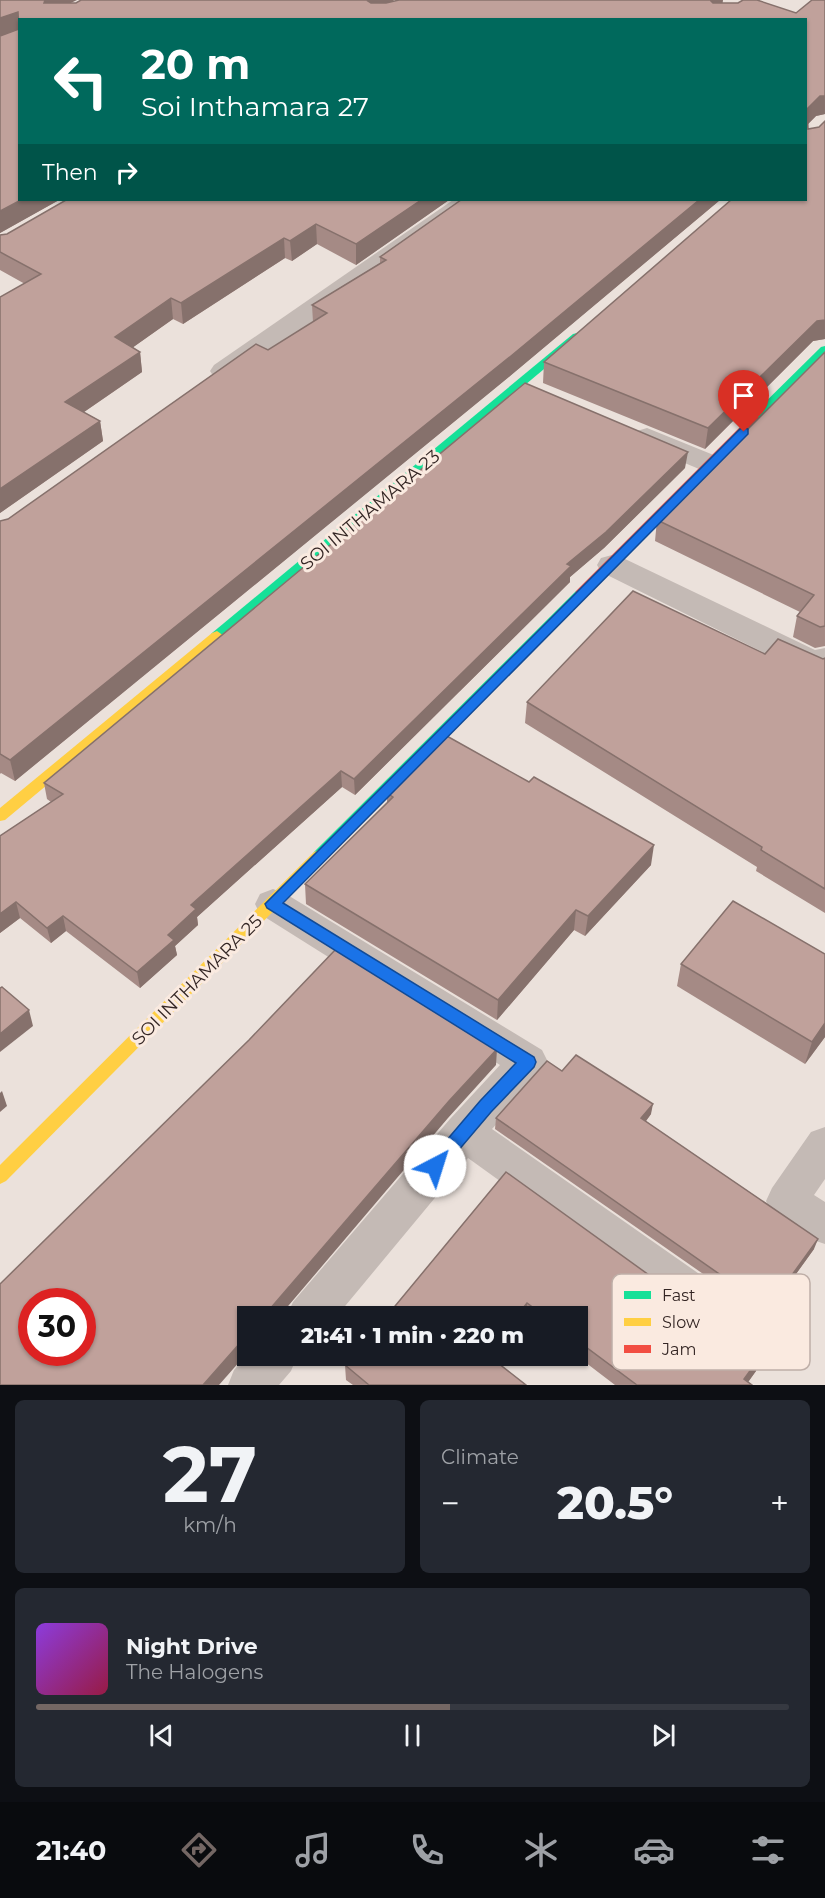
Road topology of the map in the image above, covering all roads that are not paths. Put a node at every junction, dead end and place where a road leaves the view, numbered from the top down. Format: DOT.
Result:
graph roads {
  1 [pos="467,201"];
  2 [pos="584,330"];
  3 [pos="825,349"];
  4 [pos="201,387"];
  5 [pos="625,428"];
  6 [pos="711,465"];
  7 [pos="612,565"];
  8 [pos="825,659"];
  9 [pos="0,816"];
  10 [pos="273,904"];
  11 [pos="464,1132"];
  12 [pos="825,1145"];
  13 [pos="0,1176"];
  14 [pos="825,1226"];
  15 [pos="664,1274"];
  16 [pos="317,1306"];
  17 [pos="266,1366"];
  18 [pos="250,1385"];
  1 -- 4 [label="street"];
  2 -- 9 [label="street, SOI INTHAMARA 23"];
  3 -- 6 [label="street, SOI INTHAMARA 25"];
  5 -- 6 [label="street"];
  6 -- 7 [label="street, SOI INTHAMARA 25"];
  7 -- 8 [label="street"];
  7 -- 10 [label="street, SOI INTHAMARA 25"];
  10 -- 11 [label="street"];
  10 -- 13 [label="street, SOI INTHAMARA 25"];
  11 -- 15 [label="street"];
  11 -- 16 [label="street"];
  12 -- 14 [label="street"];
  17 -- 18 [label="street"];
}
